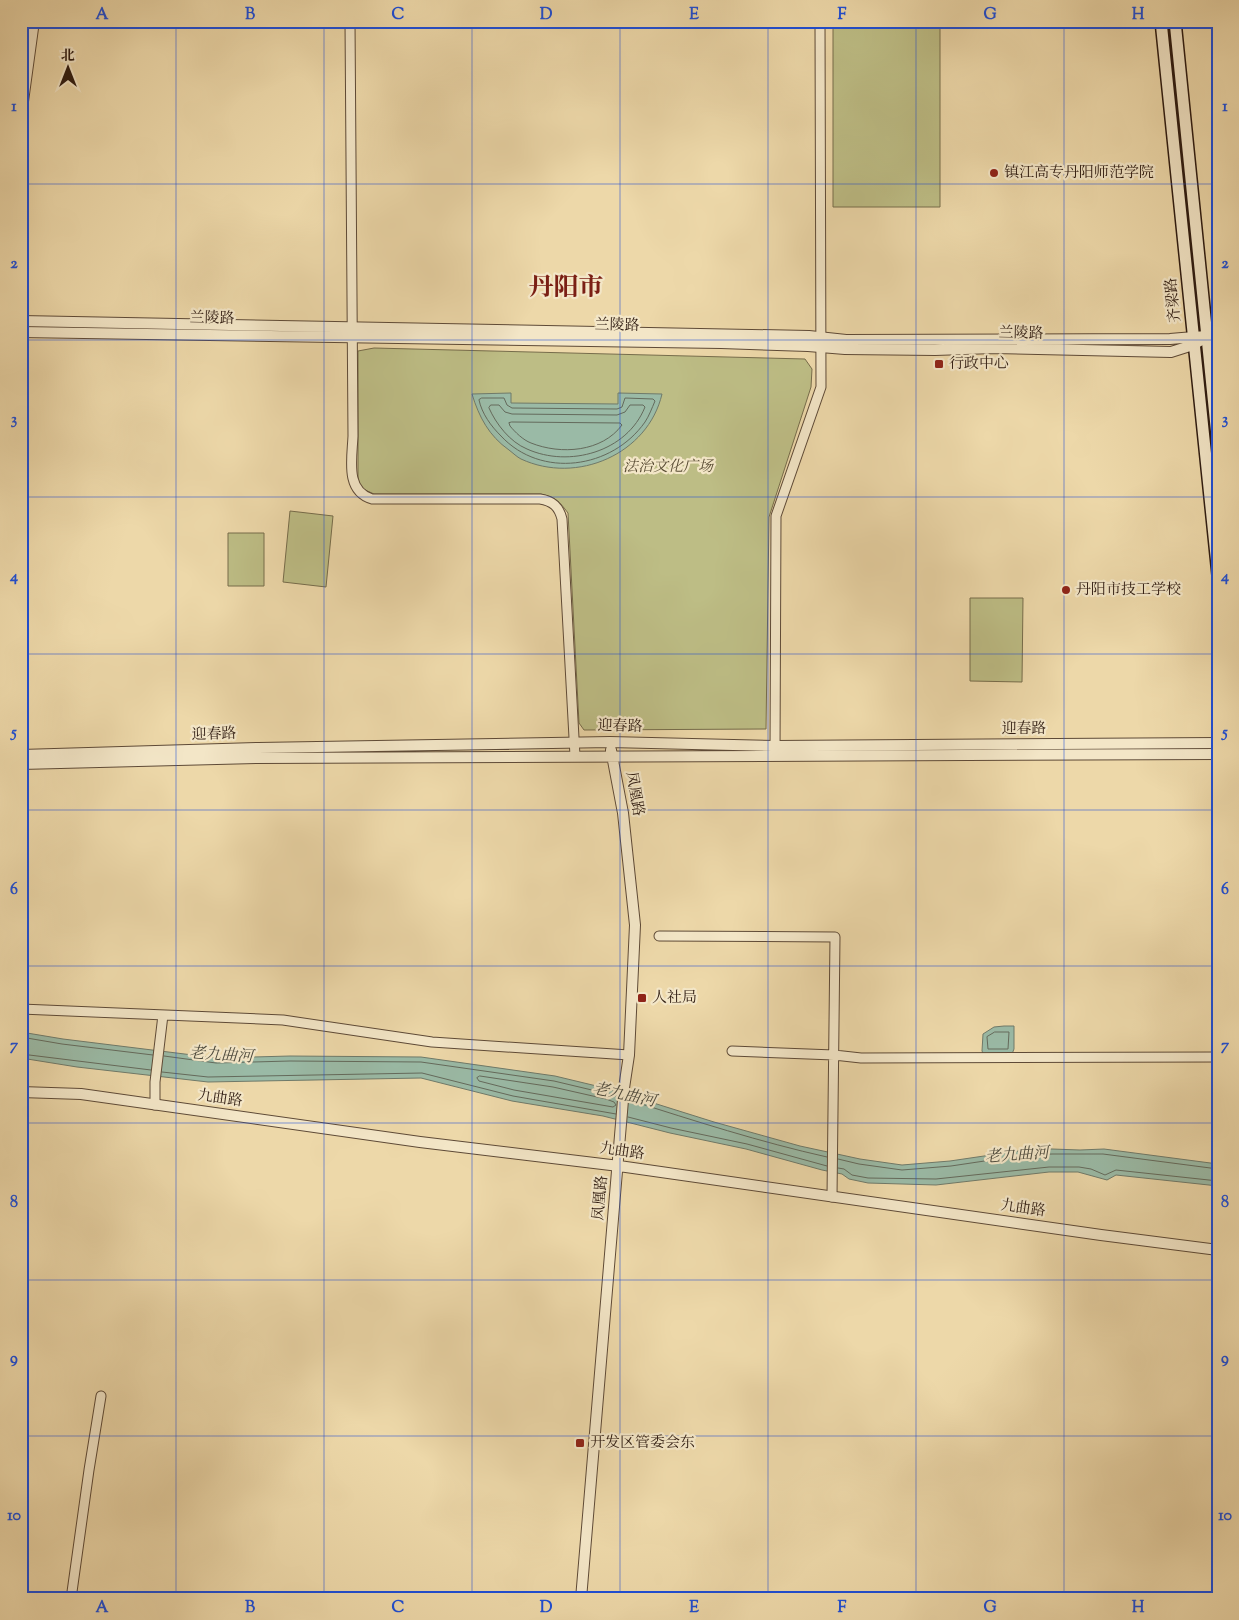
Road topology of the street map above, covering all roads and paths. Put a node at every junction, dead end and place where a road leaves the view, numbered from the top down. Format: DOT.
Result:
graph roads {
  1 [pos="34,21"];
  2 [pos="350,21"];
  3 [pos="820,21"];
  4 [pos="1161,21"];
  5 [pos="1175,21"];
  6 [pos="21,116"];
  7 [pos="21,321"];
  8 [pos="21,332"];
  9 [pos="351,332"];
  10 [pos="1212,335"];
  11 [pos="1193,341"];
  12 [pos="821,342"];
  13 [pos="1218,446"];
  14 [pos="1218,575"];
  15 [pos="574,742"];
  16 [pos="610,742"];
  17 [pos="1218,743"];
  18 [pos="775,746"];
  19 [pos="1218,754"];
  20 [pos="21,755"];
  21 [pos="575,756"];
  22 [pos="613,756"];
  23 [pos="775,757"];
  24 [pos="21,764"];
  25 [pos="659,936"];
  26 [pos="21,1009"];
  27 [pos="163,1015"];
  28 [pos="732,1051"];
  29 [pos="628,1055"];
  30 [pos="834,1055"];
  31 [pos="1218,1057"];
  32 [pos="21,1092"];
  33 [pos="155,1105"];
  34 [pos="619,1166"];
  35 [pos="832,1197"];
  36 [pos="1218,1250"];
  37 [pos="101,1396"];
  38 [pos="71,1599"];
  39 [pos="581,1599"];
  1 -- 6 [label="street"];
  2 -- 9 [label="street"];
  3 -- 12 [label="street"];
  4 -- 11 [label="main road, 齐梁路"];
  5 -- 10 [label="main road, 齐梁路"];
  7 -- 9 [label="street, 兰陵路"];
  8 -- 9 [label="street, 兰陵路"];
  9 -- 12 [label="street, 兰陵路"];
  9 -- 15 [label="street"];
  10 -- 11 [label="street, 兰陵路"];
  10 -- 13 [label="main road, 齐梁路"];
  11 -- 12 [label="street, 兰陵路"];
  11 -- 14 [label="main road, 齐梁路"];
  12 -- 18 [label="street"];
  15 -- 16 [label="street, 迎春路"];
  15 -- 20 [label="street, 迎春路"];
  15 -- 21 [label="street"];
  16 -- 18 [label="street, 迎春路"];
  16 -- 22 [label="street, 凤凰路"];
  17 -- 18 [label="street, 迎春路"];
  18 -- 23 [label="street"];
  19 -- 23 [label="street, 迎春路"];
  21 -- 22 [label="street, 迎春路"];
  21 -- 24 [label="street, 迎春路"];
  22 -- 23 [label="street, 迎春路"];
  22 -- 29 [label="street, 凤凰路"];
  25 -- 30 [label="street"];
  26 -- 27 [label="street"];
  27 -- 29 [label="street"];
  27 -- 33 [label="street"];
  28 -- 30 [label="street"];
  29 -- 34 [label="street, 凤凰路"];
  30 -- 31 [label="street"];
  30 -- 35 [label="street"];
  32 -- 33 [label="street, 九曲路"];
  33 -- 34 [label="street, 九曲路"];
  34 -- 35 [label="street, 九曲路"];
  34 -- 39 [label="street, 凤凰路"];
  35 -- 36 [label="street, 九曲路"];
  37 -- 38 [label="street"];
}
